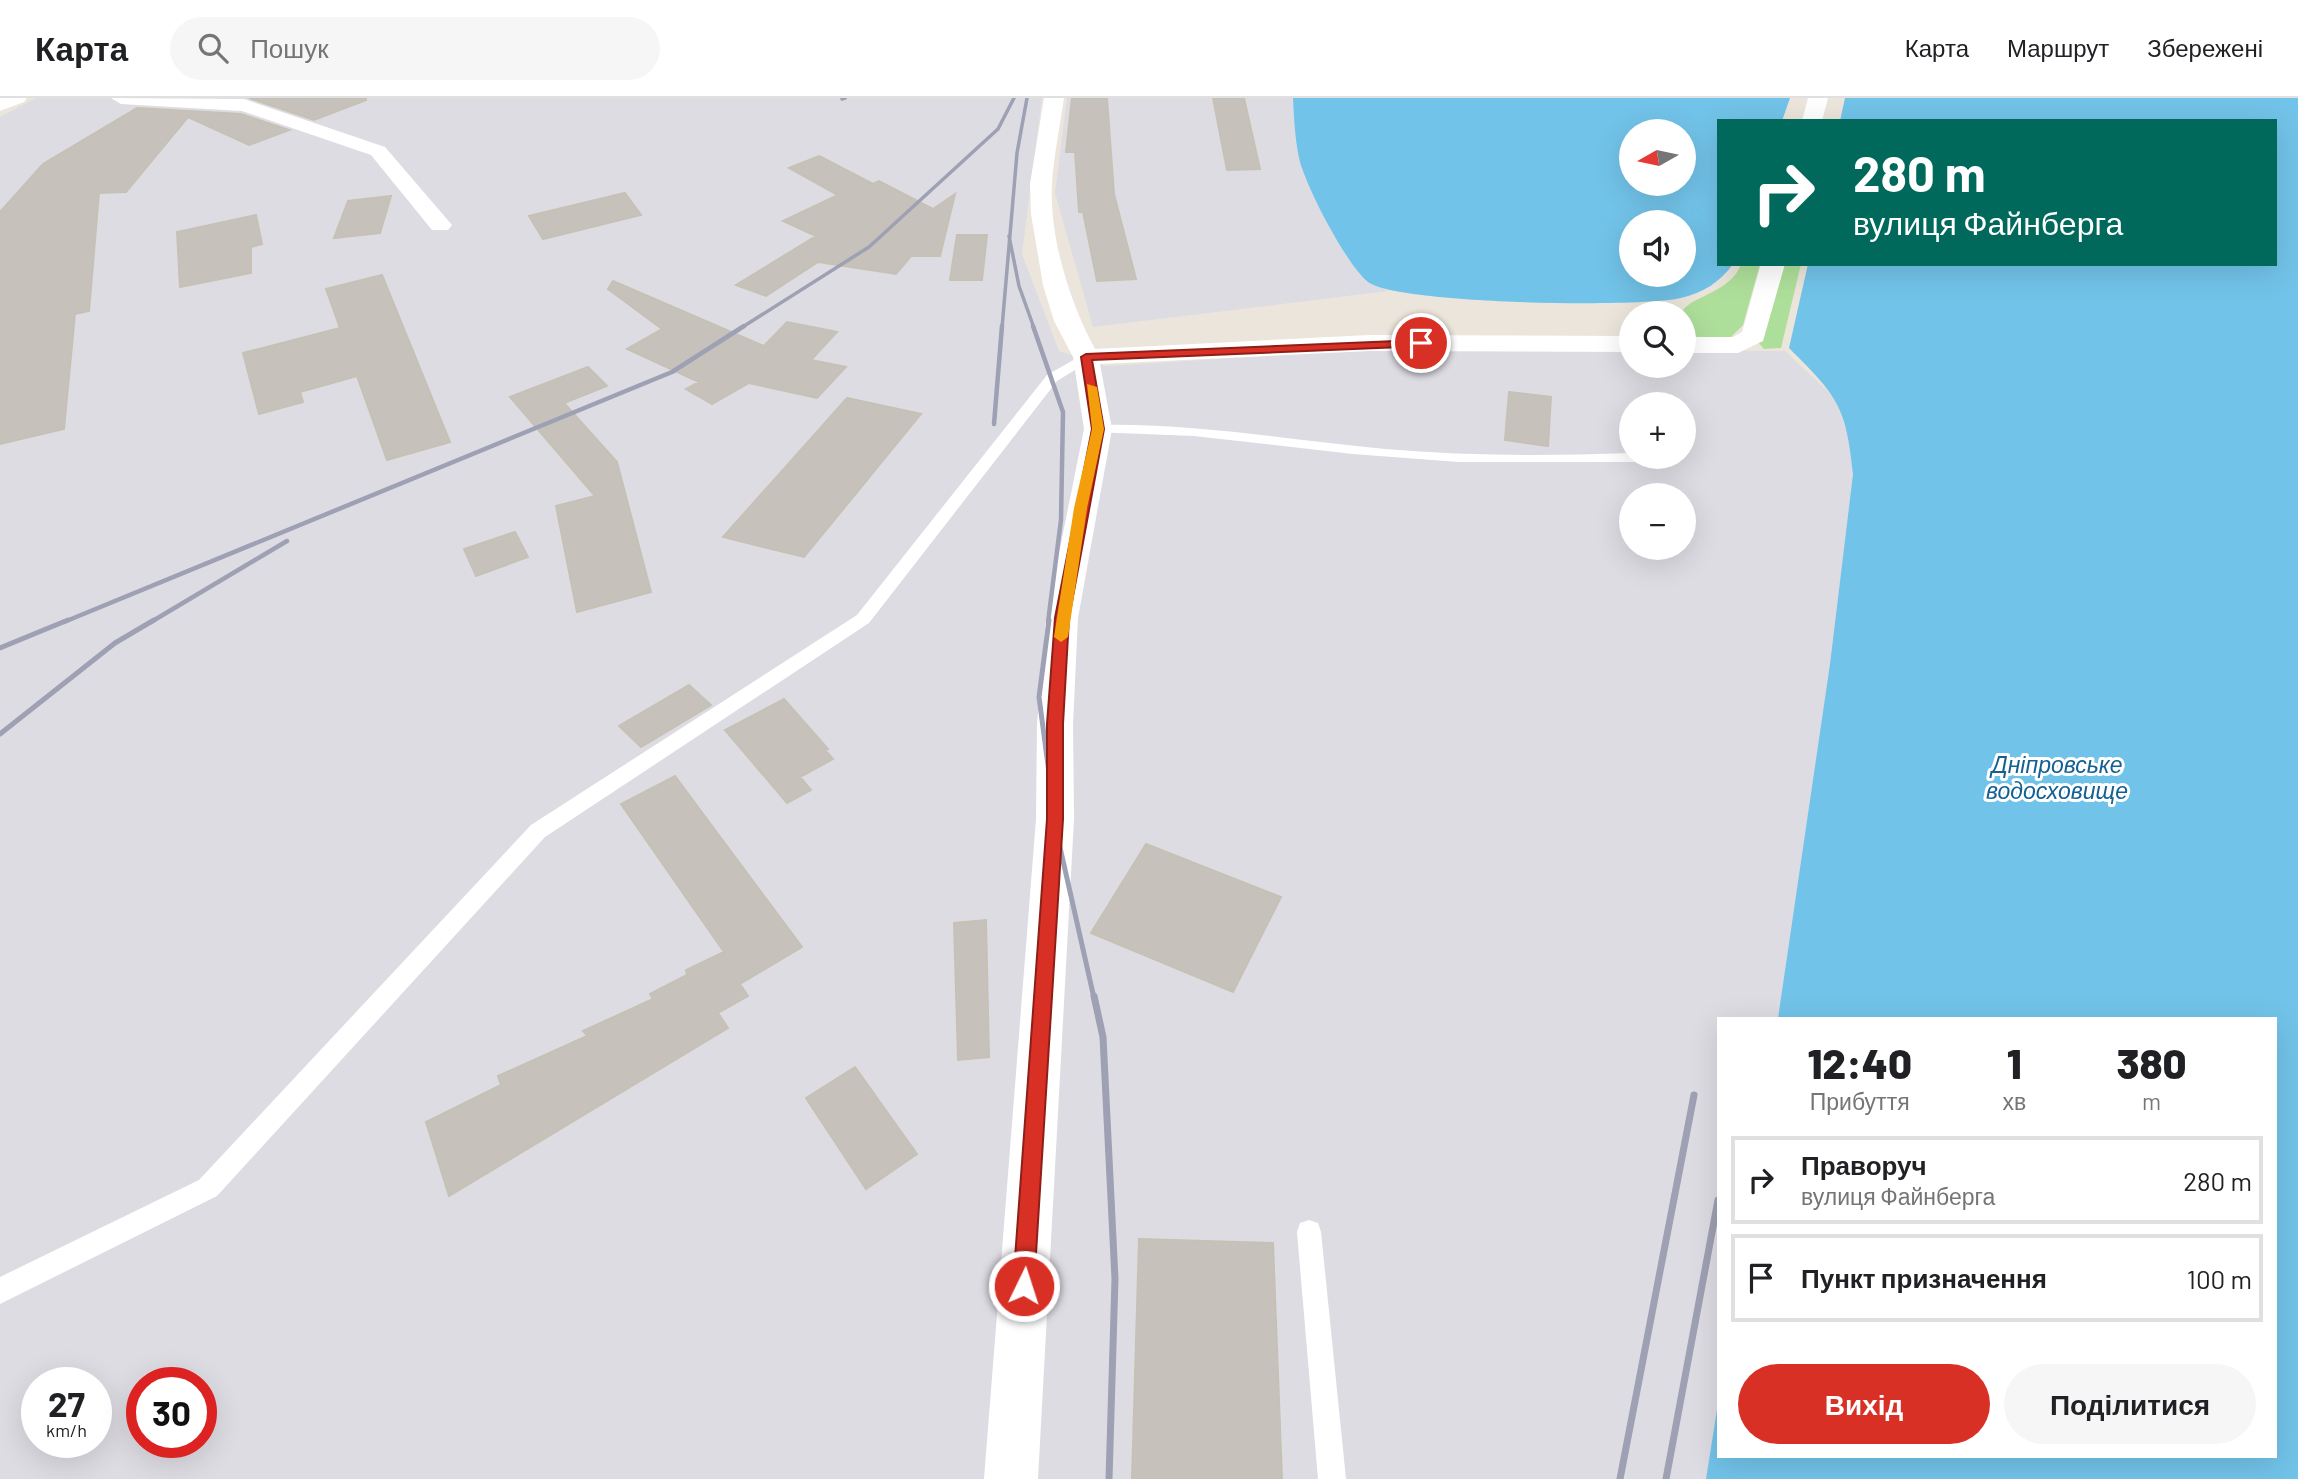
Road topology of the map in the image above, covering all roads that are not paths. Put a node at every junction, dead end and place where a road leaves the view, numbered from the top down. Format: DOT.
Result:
graph roads {
  1 [pos="17,98"];
  2 [pos="121,98"];
  3 [pos="1054,98"];
  4 [pos="1818,98"];
  5 [pos="249,102"];
  6 [pos="0,105"];
  7 [pos="1813,119"];
  8 [pos="440,225"];
  9 [pos="1772,266"];
  10 [pos="1619,344"];
  11 [pos="1696,345"];
  12 [pos="1086,357"];
  13 [pos="1098,429"];
  14 [pos="1619,457"];
  15 [pos="1309,1232"];
  16 [pos="0,1291"];
  17 [pos="1011,1479"];
  18 [pos="1332,1479"];
  1 -- 6 [label="street"];
  2 -- 5 [label="street"];
  3 -- 12 [label="street"];
  4 -- 7 [label="street"];
  5 -- 8 [label="street"];
  9 -- 11 [label="street"];
  10 -- 12 [label="street"];
  12 -- 13 [label="street"];
  12 -- 16 [label="lane"];
  13 -- 14 [label="lane"];
  13 -- 17 [label="street"];
  15 -- 18 [label="lane"];
}
